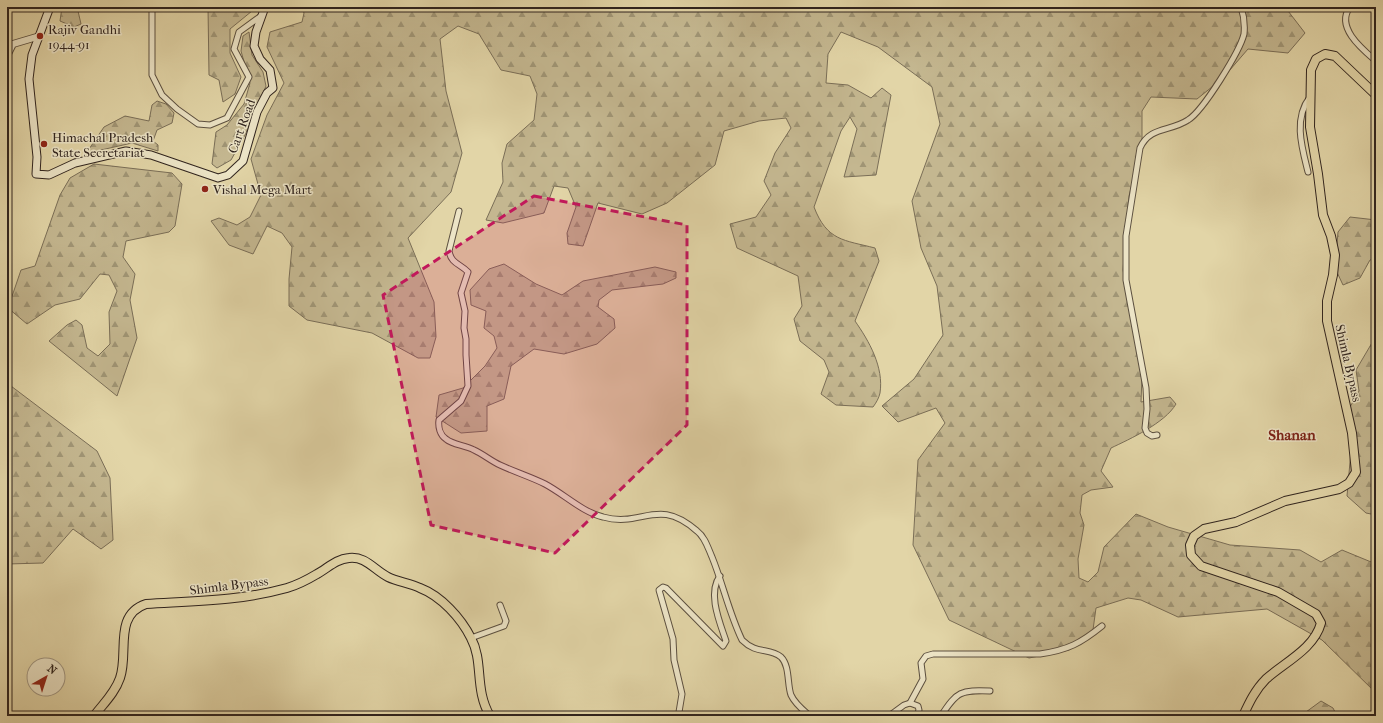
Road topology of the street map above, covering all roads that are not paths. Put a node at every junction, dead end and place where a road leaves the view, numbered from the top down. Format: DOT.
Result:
graph roads {
  1 [pos="152,7"];
  2 [pos="265,7"];
  3 [pos="1241,7"];
  4 [pos="1350,7"];
  5 [pos="50,8"];
  6 [pos="262,16"];
  7 [pos="40,36"];
  8 [pos="7,56"];
  9 [pos="1376,61"];
  10 [pos="1376,95"];
  11 [pos="1310,97"];
  12 [pos="1308,172"];
  13 [pos="459,211"];
  14 [pos="1157,435"];
  15 [pos="720,576"];
  16 [pos="500,605"];
  17 [pos="1102,626"];
  18 [pos="471,638"];
  19 [pos="990,691"];
  20 [pos="910,703"];
  21 [pos="679,712"];
  22 [pos="94,716"];
  23 [pos="490,716"];
  24 [pos="810,716"];
  25 [pos="889,716"];
  26 [pos="917,716"];
  27 [pos="940,716"];
  28 [pos="1243,716"];
  1 -- 6 [label="street"];
  2 -- 6 [label="main road, Cart Road"];
  3 -- 14 [label="street"];
  4 -- 9 [label="street"];
  5 -- 7 [label="main road, Cart Road"];
  6 -- 7 [label="main road, Cart Road"];
  7 -- 8 [label="street"];
  10 -- 11 [label="highway, Shimla Bypass"];
  11 -- 12 [label="street"];
  11 -- 28 [label="highway, Shimla Bypass"];
  13 -- 15 [label="street"];
  15 -- 21 [label="street"];
  15 -- 24 [label="street"];
  16 -- 18 [label="street"];
  17 -- 20 [label="street"];
  18 -- 22 [label="highway, Shimla Bypass"];
  18 -- 23 [label="highway, Shimla Bypass"];
  19 -- 27 [label="street"];
  20 -- 25 [label="street"];
  20 -- 26 [label="street"];
}
